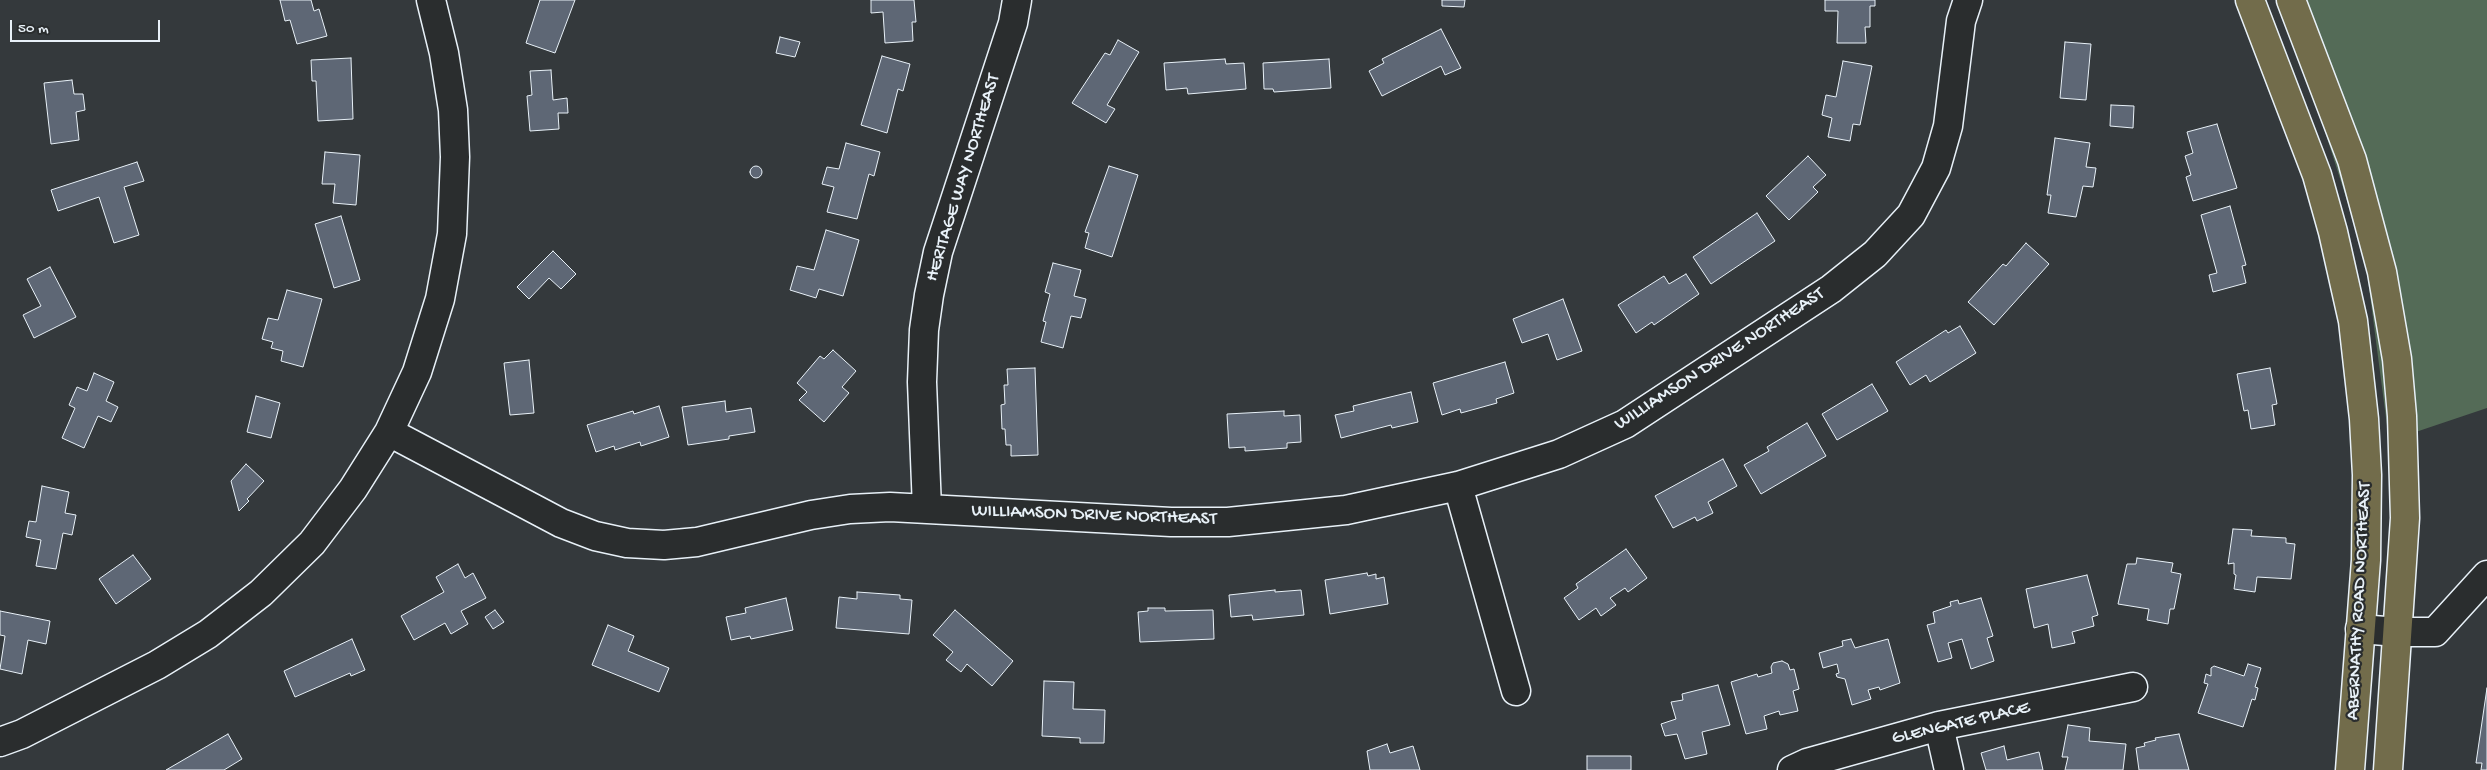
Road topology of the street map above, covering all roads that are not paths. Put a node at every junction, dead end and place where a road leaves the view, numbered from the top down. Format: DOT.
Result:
graph roads {
  1 [pos="431,0"];
  2 [pos="1017,0"];
  3 [pos="1968,0"];
  4 [pos="2250,0"];
  5 [pos="2291,0"];
  6 [pos="389,432"];
  7 [pos="1458,486"];
  8 [pos="928,509"];
  9 [pos="2487,575"];
  10 [pos="2360,629"];
  11 [pos="2398,632"];
  12 [pos="2132,688"];
  13 [pos="1516,691"];
  14 [pos="1939,726"];
  15 [pos="0,742"];
  16 [pos="1792,770"];
  17 [pos="1949,770"];
  18 [pos="2350,770"];
  19 [pos="2388,770"];
  1 -- 6 [label="street"];
  2 -- 8 [label="street, HERITAGE WAY NORTHEAST"];
  3 -- 7 [label="street, WILLIAMSON DRIVE NORTHEAST"];
  4 -- 10 [label="main road, ABERNATHY ROAD NORTHEAST"];
  5 -- 11 [label="main road, ABERNATHY ROAD NORTHEAST"];
  6 -- 8 [label="street, WILLIAMSON DRIVE NORTHEAST"];
  6 -- 15 [label="street"];
  7 -- 8 [label="street, WILLIAMSON DRIVE NORTHEAST"];
  7 -- 13 [label="street"];
  9 -- 11 [label="street"];
  10 -- 11 [label="street"];
  10 -- 18 [label="main road, ABERNATHY ROAD NORTHEAST"];
  11 -- 19 [label="main road, ABERNATHY ROAD NORTHEAST"];
  12 -- 14 [label="street, GLENGATE PLACE"];
  14 -- 16 [label="street, GLENGATE PLACE"];
  14 -- 17 [label="street"];
}
